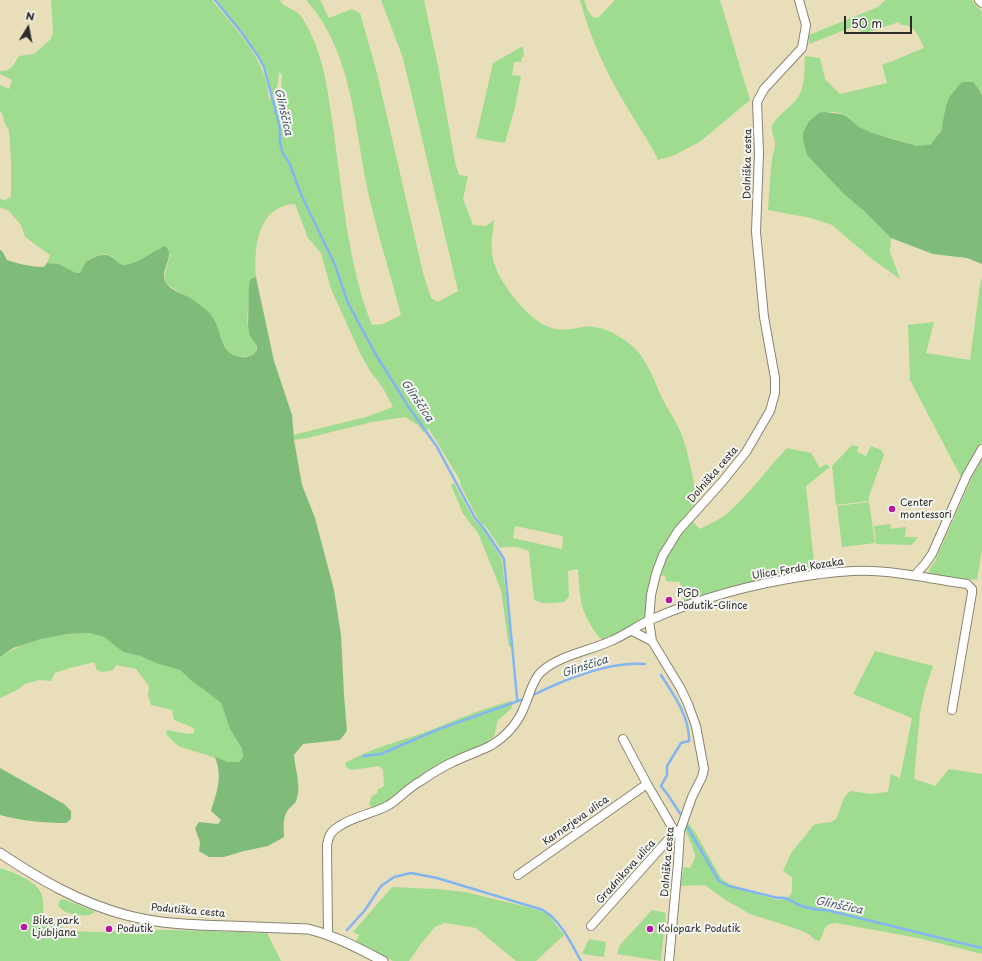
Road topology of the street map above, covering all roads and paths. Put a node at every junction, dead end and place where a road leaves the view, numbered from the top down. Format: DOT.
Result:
graph roads {
  1 [pos="799,0"];
  2 [pos="979,0"];
  3 [pos="982,3"];
  4 [pos="982,449"];
  5 [pos="915,575"];
  6 [pos="649,621"];
  7 [pos="632,631"];
  8 [pos="652,641"];
  9 [pos="952,710"];
  10 [pos="623,738"];
  11 [pos="647,784"];
  12 [pos="679,829"];
  13 [pos="0,853"];
  14 [pos="518,875"];
  15 [pos="591,926"];
  16 [pos="328,934"];
  17 [pos="382,961"];
  18 [pos="669,961"];
  1 -- 6 [label="street, Dolniška cesta"];
  2 -- 3 [label="street"];
  4 -- 5 [label="street"];
  5 -- 6 [label="street, Ulica Ferda Kozaka"];
  5 -- 9 [label="street, Ulica Ferda Kozaka"];
  6 -- 7 [label="street, Ulica Ferda Kozaka"];
  6 -- 8 [label="street, Dolniška cesta"];
  7 -- 8 [label="street"];
  7 -- 16 [label="street, Ulica Ferda Kozaka"];
  8 -- 12 [label="street, Dolniška cesta"];
  10 -- 11 [label="street"];
  11 -- 12 [label="street"];
  11 -- 14 [label="street, Karnerjeva ulica"];
  12 -- 15 [label="street, Gradnikova ulica"];
  12 -- 18 [label="street, Dolniška cesta"];
  13 -- 16 [label="street, Podutiška cesta"];
  16 -- 17 [label="street, Podutiška cesta"];
}
